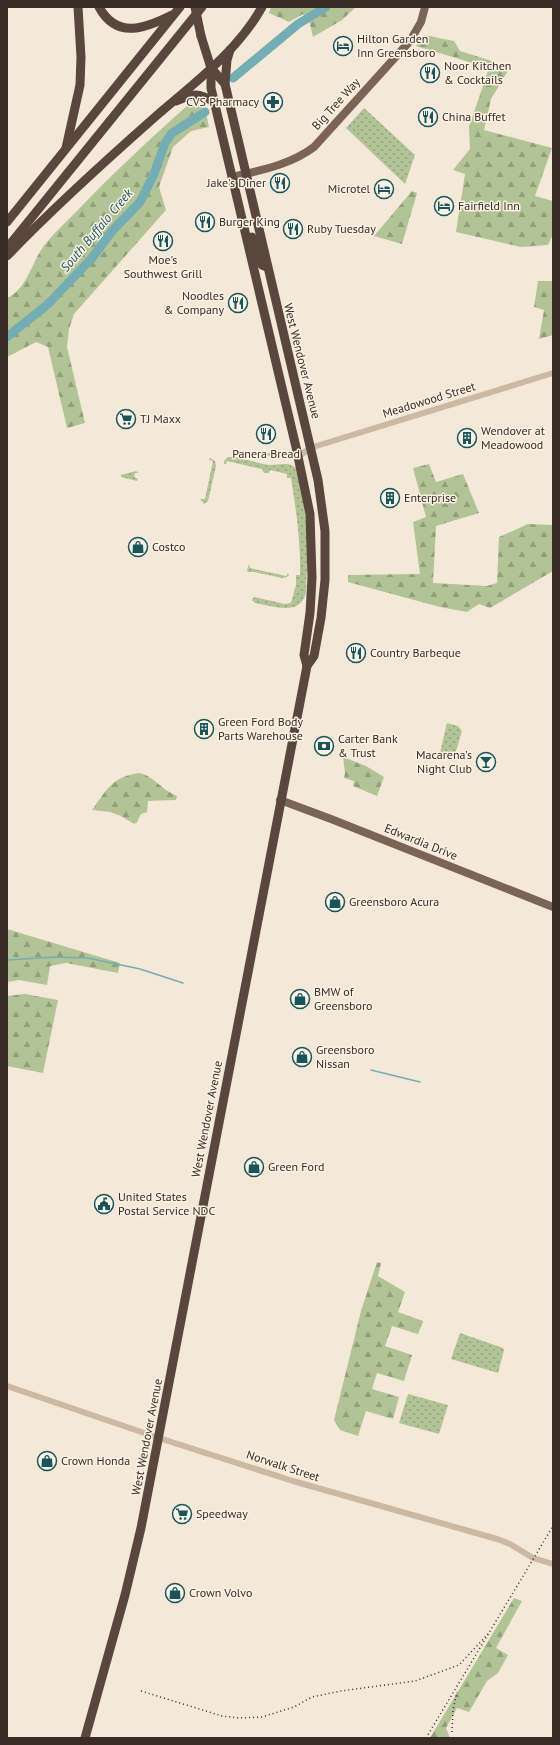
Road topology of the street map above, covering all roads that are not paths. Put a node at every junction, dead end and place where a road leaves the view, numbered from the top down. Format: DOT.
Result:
graph roads {
  1 [pos="78,7"];
  2 [pos="99,7"];
  3 [pos="195,7"];
  4 [pos="202,7"];
  5 [pos="262,7"];
  6 [pos="426,7"];
  7 [pos="177,10"];
  8 [pos="230,50"];
  9 [pos="211,68"];
  10 [pos="225,84"];
  11 [pos="214,102"];
  12 [pos="171,103"];
  13 [pos="65,150"];
  14 [pos="246,174"];
  15 [pos="233,177"];
  16 [pos="7,222"];
  17 [pos="243,223"];
  18 [pos="7,248"];
  19 [pos="7,256"];
  20 [pos="267,267"];
  21 [pos="553,373"];
  22 [pos="296,447"];
  23 [pos="310,448"];
  24 [pos="298,457"];
  25 [pos="307,666"];
  26 [pos="280,800"];
  27 [pos="553,907"];
  28 [pos="7,1386"];
  29 [pos="159,1438"];
  30 [pos="553,1564"];
  31 [pos="85,1738"];
  1 -- 13 [label="highway"];
  2 -- 7 [label="highway"];
  3 -- 9 [label="highway, West Wendover Avenue, bridge"];
  4 -- 18 [label="highway"];
  5 -- 8 [label="highway"];
  6 -- 14 [label="main road, Big Tree Way"];
  7 -- 13 [label="highway"];
  8 -- 9 [label="highway"];
  8 -- 10 [label="highway"];
  9 -- 10 [label="highway, West Wendover Avenue"];
  9 -- 11 [label="highway, West Wendover Avenue"];
  9 -- 12 [label="highway"];
  10 -- 14 [label="highway, West Wendover Avenue"];
  11 -- 12 [label="highway"];
  11 -- 15 [label="highway, West Wendover Avenue"];
  12 -- 19 [label="highway"];
  13 -- 16 [label="highway"];
  14 -- 15 [label="main road, Big Tree Way"];
  14 -- 20 [label="highway, West Wendover Avenue"];
  15 -- 17 [label="highway, West Wendover Avenue"];
  17 -- 20 [label="highway"];
  17 -- 22 [label="highway, West Wendover Avenue"];
  20 -- 23 [label="highway, West Wendover Avenue"];
  21 -- 23 [label="street, Meadowood Street"];
  22 -- 23 [label="street, Meadowood Street"];
  22 -- 24 [label="highway, West Wendover Avenue"];
  23 -- 24 [label="street, Meadowood Street"];
  23 -- 25 [label="highway, West Wendover Avenue"];
  24 -- 25 [label="highway, West Wendover Avenue"];
  25 -- 26 [label="highway, West Wendover Avenue"];
  26 -- 27 [label="main road, Edwardia Drive"];
  26 -- 29 [label="highway, West Wendover Avenue"];
  28 -- 29 [label="street, Norwalk Street"];
  29 -- 30 [label="street, Norwalk Street"];
  29 -- 31 [label="highway, West Wendover Avenue"];
}
